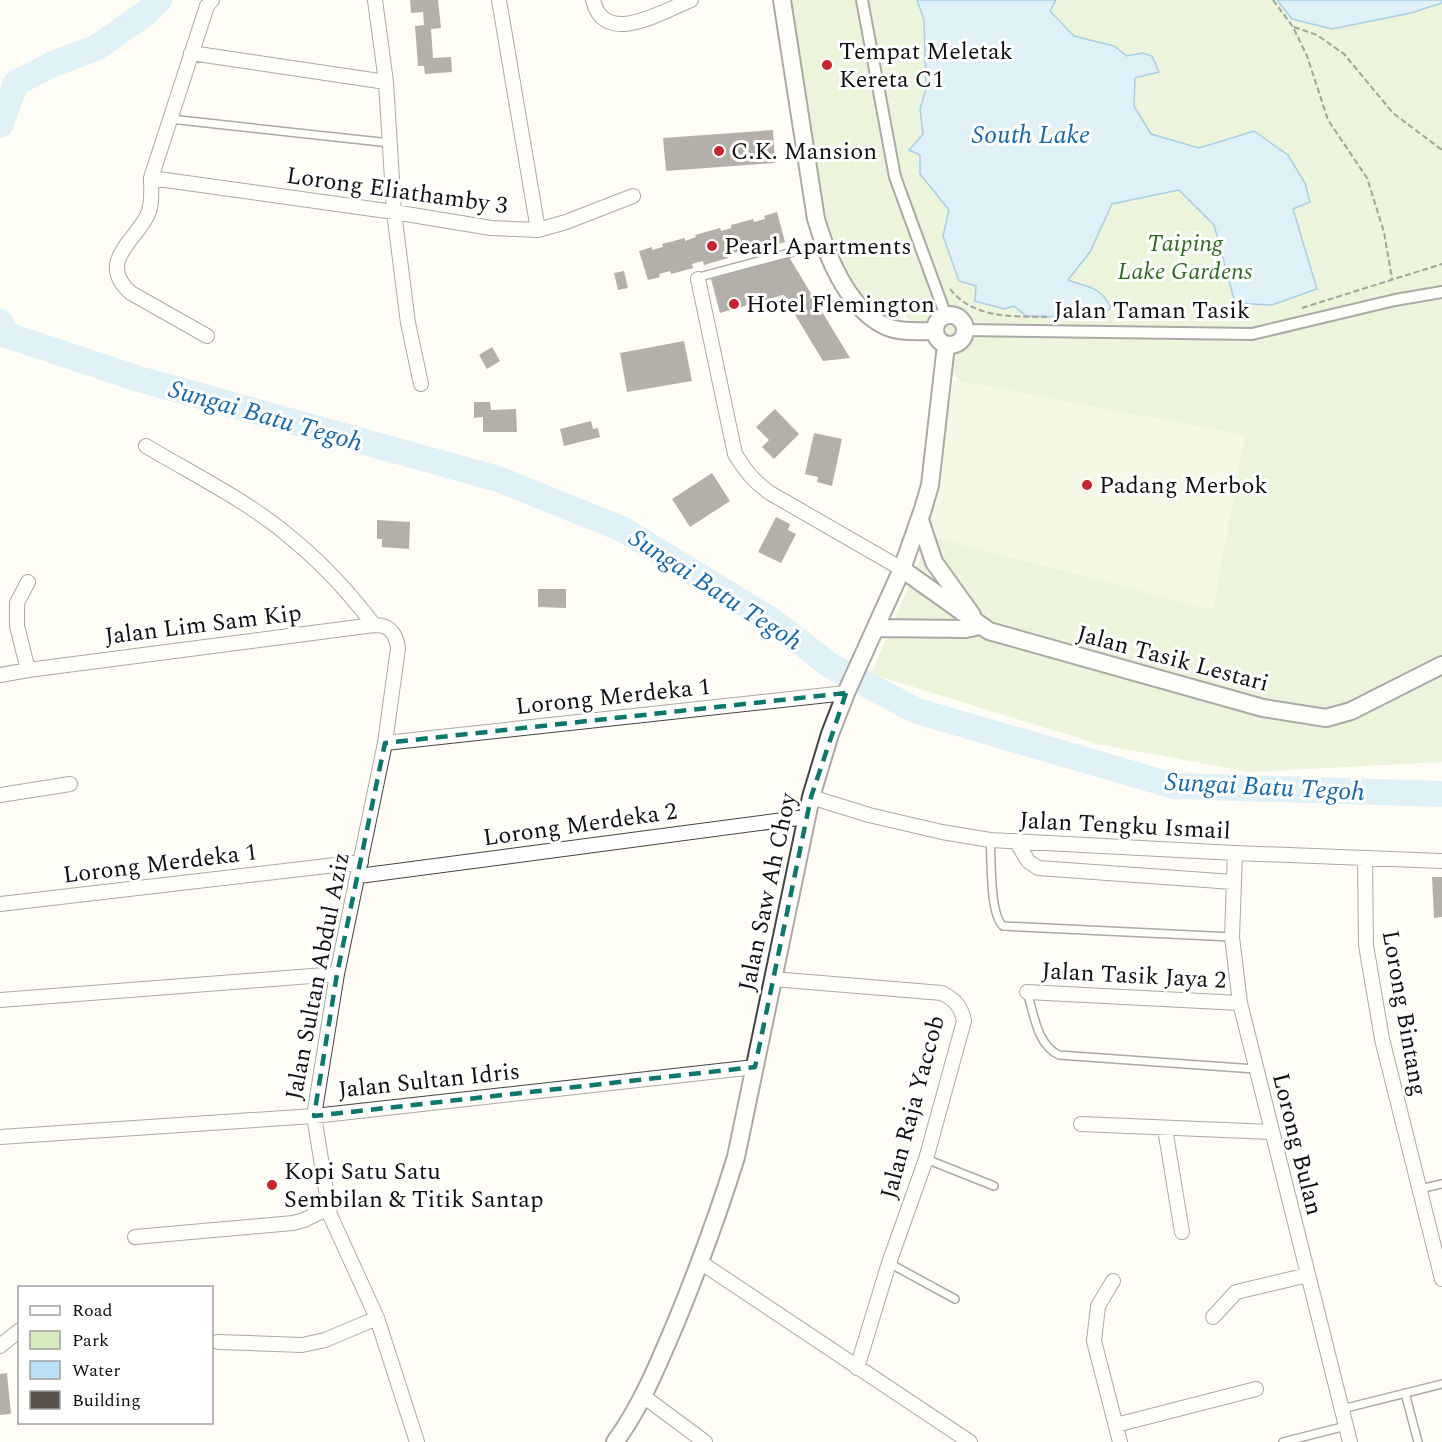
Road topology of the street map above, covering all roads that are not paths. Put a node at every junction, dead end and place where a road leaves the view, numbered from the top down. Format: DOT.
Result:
graph roads {
  1 [pos="212,0"];
  2 [pos="375,0"];
  3 [pos="499,0"];
  4 [pos="593,0"];
  5 [pos="691,0"];
  6 [pos="782,0"];
  7 [pos="862,0"];
  8 [pos="191,53"];
  9 [pos="386,82"];
  10 [pos="170,119"];
  11 [pos="390,143"];
  12 [pos="151,178"];
  13 [pos="633,196"];
  14 [pos="394,212"];
  15 [pos="538,230"];
  16 [pos="823,244"];
  17 [pos="699,279"];
  18 [pos="1442,292"];
  19 [pos="946,316"];
  20 [pos="965,330"];
  21 [pos="935,331"];
  22 [pos="207,336"];
  23 [pos="946,345"];
  24 [pos="421,384"];
  25 [pos="146,446"];
  26 [pos="920,520"];
  27 [pos="902,569"];
  28 [pos="28,582"];
  29 [pos="375,625"];
  30 [pos="980,626"];
  31 [pos="877,628"];
  32 [pos="1442,665"];
  33 [pos="28,670"];
  34 [pos="0,675"];
  35 [pos="848,689"];
  36 [pos="385,743"];
  37 [pos="70,784"];
  38 [pos="0,795"];
  39 [pos="811,797"];
  40 [pos="806,817"];
  41 [pos="990,840"];
  42 [pos="1016,841"];
  43 [pos="1235,854"];
  44 [pos="1365,858"];
  45 [pos="1442,861"];
  46 [pos="360,869"];
  47 [pos="1233,882"];
  48 [pos="0,904"];
  49 [pos="1232,937"];
  50 [pos="337,974"];
  51 [pos="773,979"];
  52 [pos="1027,992"];
  53 [pos="0,1000"];
  54 [pos="1240,1003"];
  55 [pos="755,1067"];
  56 [pos="1255,1069"];
  57 [pos="314,1116"];
  58 [pos="1081,1124"];
  59 [pos="1165,1129"];
  60 [pos="1271,1132"];
  61 [pos="0,1137"];
  62 [pos="926,1159"];
  63 [pos="1442,1184"];
  64 [pos="994,1186"];
  65 [pos="1419,1189"];
  66 [pos="329,1208"];
  67 [pos="1182,1232"];
  68 [pos="135,1237"];
  69 [pos="700,1262"];
  70 [pos="888,1263"];
  71 [pos="1308,1275"];
  72 [pos="1442,1279"];
  73 [pos="1113,1281"];
  74 [pos="955,1299"];
  75 [pos="1214,1317"];
  76 [pos="377,1318"];
  77 [pos="18,1332"];
  78 [pos="218,1342"];
  79 [pos="0,1346"];
  80 [pos="857,1368"];
  81 [pos="1442,1384"];
  82 [pos="1256,1389"];
  83 [pos="1406,1393"];
  84 [pos="643,1396"];
  85 [pos="1342,1409"];
  86 [pos="1116,1425"];
  87 [pos="1346,1426"];
  88 [pos="687,1437"];
  89 [pos="417,1442"];
  90 [pos="615,1442"];
  91 [pos="705,1442"];
  92 [pos="970,1442"];
  93 [pos="1120,1442"];
  94 [pos="1283,1442"];
  95 [pos="1350,1442"];
  96 [pos="1418,1442"];
  1 -- 8 [label="street"];
  2 -- 9 [label="street"];
  3 -- 15 [label="street"];
  4 -- 5 [label="street"];
  6 -- 16 [label="street"];
  7 -- 19 [label="street"];
  8 -- 9 [label="street"];
  8 -- 10 [label="street"];
  9 -- 11 [label="street"];
  10 -- 11 [label="lane"];
  10 -- 12 [label="street"];
  11 -- 14 [label="street"];
  12 -- 14 [label="street, Lorong Eliathamby 3"];
  12 -- 22 [label="street"];
  13 -- 15 [label="street, Lorong Eliathamby 3"];
  14 -- 15 [label="street, Lorong Eliathamby 3"];
  14 -- 24 [label="street"];
  16 -- 17 [label="lane"];
  16 -- 21 [label="street"];
  17 -- 27 [label="street"];
  18 -- 20 [label="street, Jalan Taman Tasik"];
  19 -- 20 [label="street"];
  19 -- 21 [label="street"];
  20 -- 23 [label="street"];
  21 -- 23 [label="street"];
  23 -- 26 [label="street, Jalan Saw Ah Choy"];
  25 -- 29 [label="street"];
  26 -- 27 [label="street, Jalan Saw Ah Choy"];
  26 -- 30 [label="street"];
  27 -- 30 [label="street, Jalan Tasik Lestari"];
  27 -- 31 [label="street, Jalan Saw Ah Choy"];
  28 -- 33 [label="street"];
  29 -- 33 [label="street, Jalan Lim Sam Kip"];
  29 -- 36 [label="street, Jalan Sultan Abdul Aziz"];
  30 -- 31 [label="street"];
  30 -- 32 [label="street, Jalan Tasik Lestari"];
  31 -- 35 [label="street, Jalan Saw Ah Choy"];
  33 -- 34 [label="street, Jalan Lim Sam Kip"];
  35 -- 36 [label="street, Lorong Merdeka 1"];
  35 -- 39 [label="street, Jalan Saw Ah Choy"];
  36 -- 46 [label="street, Jalan Sultan Abdul Aziz"];
  37 -- 38 [label="street"];
  39 -- 40 [label="street, Jalan Saw Ah Choy"];
  39 -- 41 [label="street, Jalan Tengku Ismail"];
  40 -- 46 [label="street, Lorong Merdeka 2"];
  40 -- 51 [label="street, Jalan Saw Ah Choy"];
  41 -- 42 [label="street, Jalan Tengku Ismail"];
  41 -- 49 [label="lane"];
  42 -- 43 [label="street, Jalan Tengku Ismail"];
  42 -- 47 [label="street"];
  43 -- 44 [label="street, Jalan Tengku Ismail"];
  43 -- 47 [label="street, Lorong Bulan"];
  44 -- 45 [label="street, Jalan Tengku Ismail"];
  44 -- 65 [label="street, Lorong Bintang"];
  46 -- 48 [label="street, Lorong Merdeka 1"];
  46 -- 50 [label="street, Jalan Sultan Abdul Aziz"];
  47 -- 49 [label="street, Lorong Bulan"];
  49 -- 54 [label="street, Lorong Bulan"];
  50 -- 53 [label="street"];
  50 -- 57 [label="street, Jalan Sultan Abdul Aziz"];
  51 -- 55 [label="street, Jalan Saw Ah Choy"];
  51 -- 62 [label="street, Jalan Raja Yaccob"];
  52 -- 54 [label="street, Jalan Tasik Jaya 2"];
  52 -- 56 [label="lane"];
  54 -- 56 [label="street, Lorong Bulan"];
  55 -- 57 [label="street, Jalan Sultan Idris"];
  55 -- 69 [label="street, Jalan Saw Ah Choy"];
  56 -- 60 [label="street, Lorong Bulan"];
  57 -- 61 [label="street, Jalan Sultan Idris"];
  57 -- 66 [label="street, Jalan Sultan Abdul Aziz"];
  58 -- 59 [label="street"];
  59 -- 60 [label="street"];
  59 -- 67 [label="street"];
  60 -- 71 [label="street, Lorong Bulan"];
  62 -- 64 [label="lane"];
  62 -- 70 [label="street, Jalan Raja Yaccob"];
  63 -- 65 [label="lane"];
  65 -- 72 [label="street, Lorong Bintang"];
  66 -- 68 [label="street"];
  66 -- 76 [label="street, Jalan Sultan Abdul Aziz"];
  69 -- 80 [label="street"];
  69 -- 84 [label="street, Jalan Saw Ah Choy"];
  70 -- 74 [label="lane"];
  70 -- 80 [label="street, Jalan Raja Yaccob"];
  71 -- 75 [label="street"];
  71 -- 85 [label="street, Lorong Bulan"];
  73 -- 86 [label="street"];
  76 -- 78 [label="street"];
  76 -- 89 [label="street, Jalan Sultan Abdul Aziz"];
  77 -- 79 [label="street"];
  80 -- 92 [label="street"];
  81 -- 83 [label="lane"];
  82 -- 86 [label="street"];
  83 -- 85 [label="lane"];
  83 -- 96 [label="lane"];
  84 -- 88 [label="street"];
  84 -- 90 [label="street, Jalan Saw Ah Choy"];
  85 -- 87 [label="street, Lorong Bulan"];
  86 -- 93 [label="street"];
  87 -- 94 [label="lane"];
  87 -- 95 [label="street, Lorong Bulan"];
  88 -- 91 [label="street"];
}
